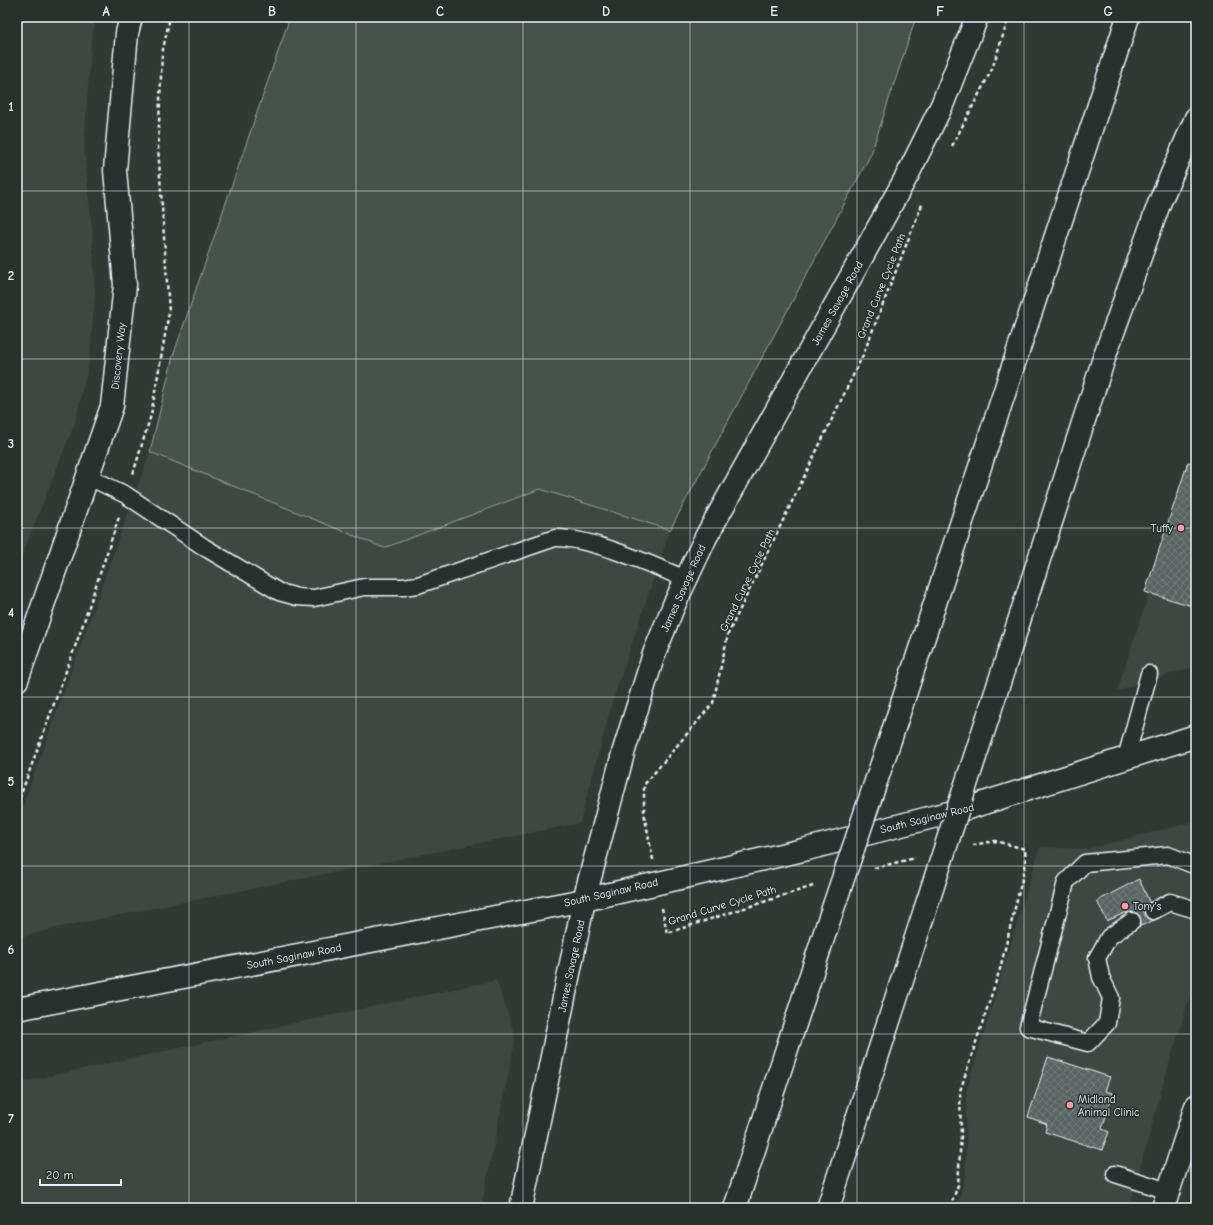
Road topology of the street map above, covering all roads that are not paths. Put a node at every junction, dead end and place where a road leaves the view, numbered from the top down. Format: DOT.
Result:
graph roads {
  1 [pos="131,17"];
  2 [pos="977,17"];
  3 [pos="1128,17"];
  4 [pos="1196,118"];
  5 [pos="87,476"];
  6 [pos="686,579"];
  7 [pos="1149,674"];
  8 [pos="17,680"];
  9 [pos="1196,736"];
  10 [pos="1126,758"];
  11 [pos="1196,866"];
  12 [pos="584,900"];
  13 [pos="1196,910"];
  14 [pos="1153,911"];
  15 [pos="1132,921"];
  16 [pos="17,1009"];
  17 [pos="1196,1106"];
  18 [pos="1115,1174"];
  19 [pos="1166,1200"];
  20 [pos="521,1208"];
  21 [pos="735,1208"];
  22 [pos="828,1208"];
  1 -- 5 [label="main road, Discovery Way"];
  2 -- 6 [label="main road, James Savage Road"];
  3 -- 21 [label="main road, bridge"];
  4 -- 22 [label="main road, bridge"];
  5 -- 6 [label="lane"];
  5 -- 8 [label="main road, Discovery Way"];
  6 -- 12 [label="main road, James Savage Road"];
  7 -- 10 [label="lane"];
  9 -- 10 [label="main road, South Saginaw Road"];
  10 -- 12 [label="main road, South Saginaw Road"];
  11 -- 15 [label="lane"];
  12 -- 16 [label="main road, South Saginaw Road"];
  12 -- 20 [label="main road, James Savage Road"];
  13 -- 14 [label="lane"];
  17 -- 19 [label="main road"];
  18 -- 19 [label="lane"];
}
